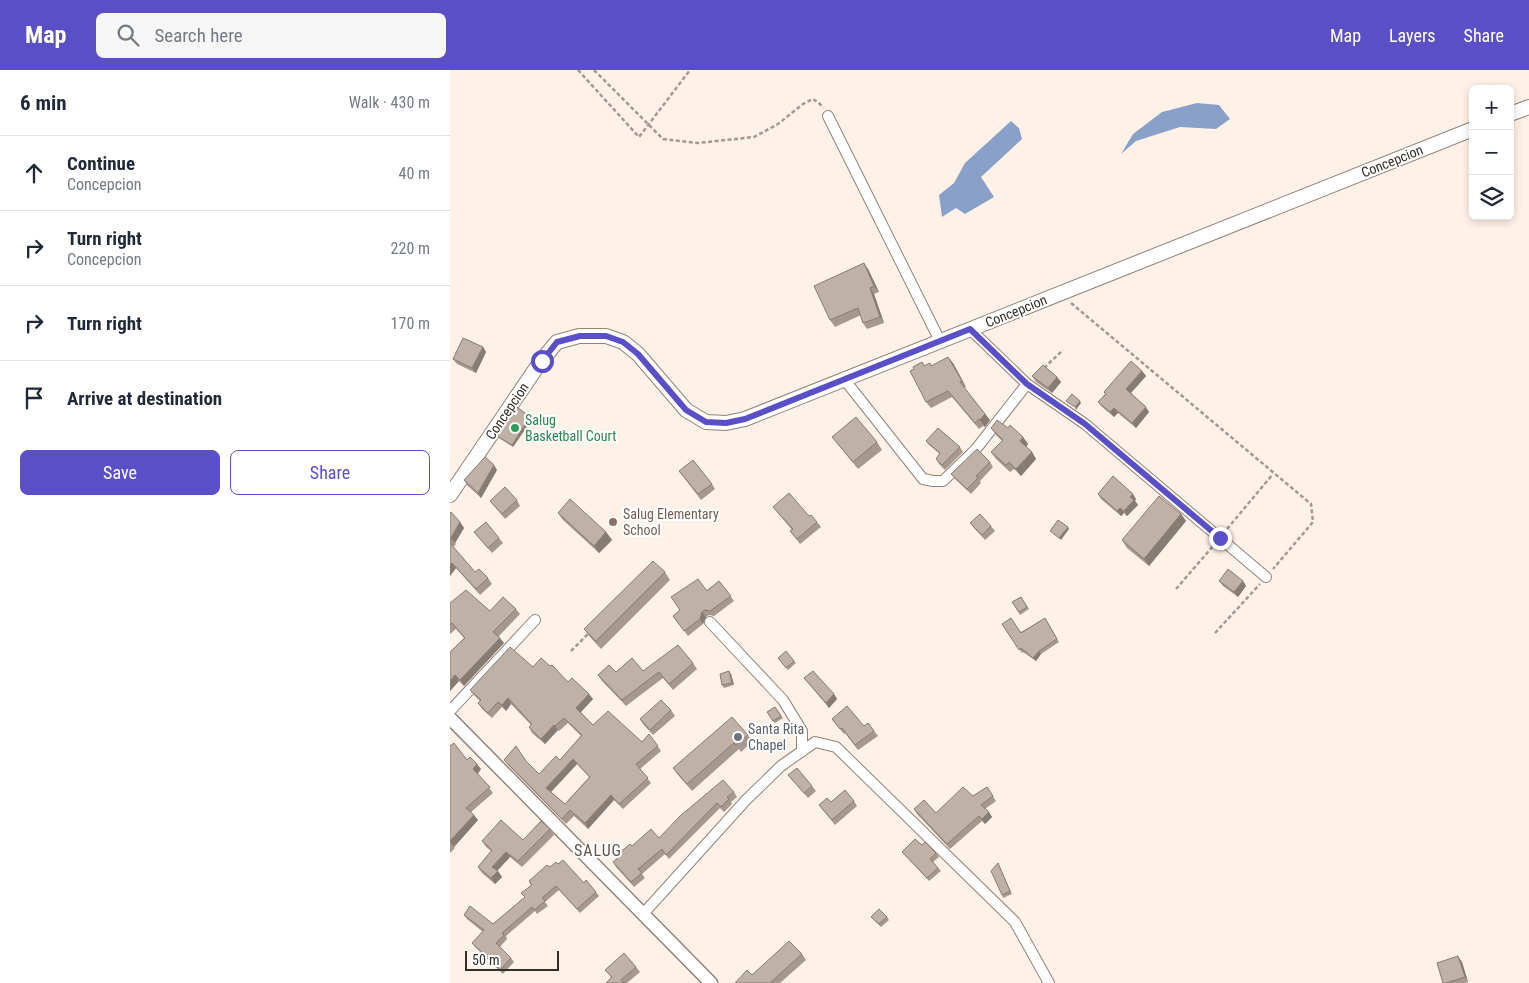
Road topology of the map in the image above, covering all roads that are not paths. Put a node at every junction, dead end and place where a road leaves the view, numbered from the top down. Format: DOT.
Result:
graph roads {
  1 [pos="1529,107"];
  2 [pos="1514,113"];
  3 [pos="828,116"];
  4 [pos="1470,130"];
  5 [pos="970,329"];
  6 [pos="940,341"];
  7 [pos="844,379"];
  8 [pos="1027,384"];
  9 [pos="450,495"];
  10 [pos="1266,577"];
  11 [pos="535,620"];
  12 [pos="710,622"];
  13 [pos="450,711"];
  14 [pos="450,718"];
  15 [pos="802,751"];
  16 [pos="643,914"];
  17 [pos="712,983"];
  18 [pos="1049,983"];
  1 -- 2 [label="main road"];
  3 -- 6 [label="street"];
  4 -- 5 [label="main road, Concepcion"];
  5 -- 6 [label="main road, Concepcion"];
  5 -- 8 [label="street"];
  6 -- 7 [label="main road, Concepcion"];
  7 -- 8 [label="street"];
  7 -- 9 [label="main road, Concepcion"];
  8 -- 10 [label="street"];
  11 -- 13 [label="street"];
  12 -- 15 [label="street"];
  14 -- 16 [label="street"];
  15 -- 16 [label="street"];
  15 -- 18 [label="street"];
  16 -- 17 [label="street"];
}
